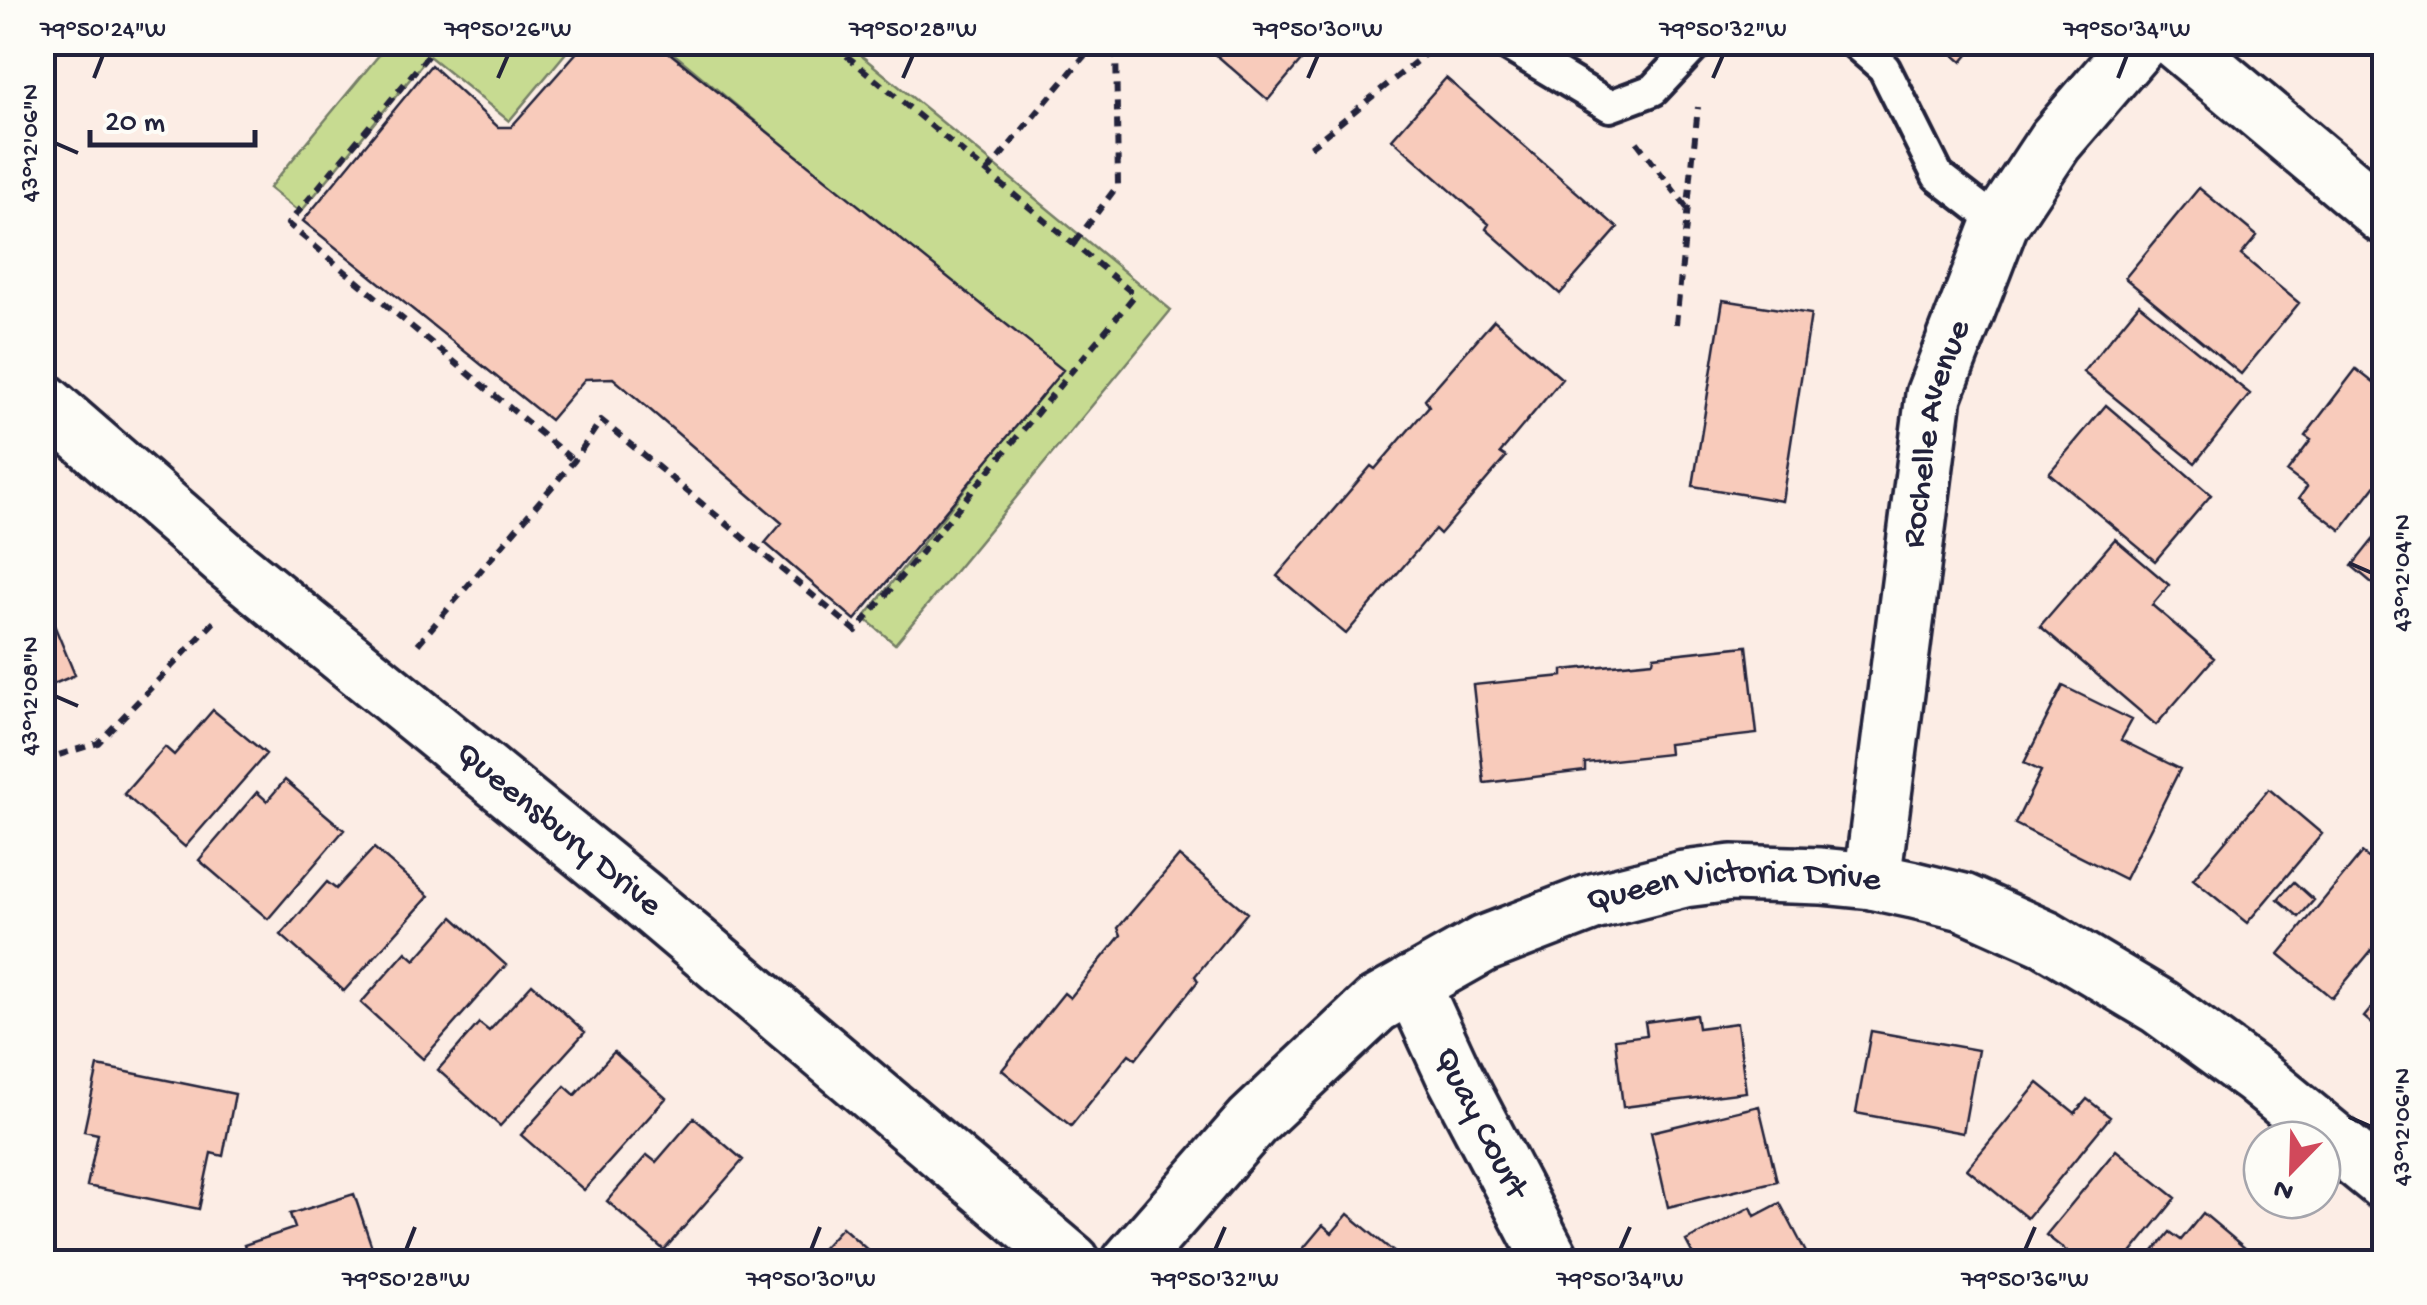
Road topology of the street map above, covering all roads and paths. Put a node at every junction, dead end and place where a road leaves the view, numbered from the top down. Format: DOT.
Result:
graph roads {
  1 [pos="439,42"];
  2 [pos="830,42"];
  3 [pos="1096,42"];
  4 [pos="1116,42"];
  5 [pos="1440,42"];
  6 [pos="1504,42"];
  7 [pos="1698,42"];
  8 [pos="1854,42"];
  9 [pos="2140,42"];
  10 [pos="2176,42"];
  11 [pos="1699,98"];
  12 [pos="1610,106"];
  13 [pos="1310,147"];
  14 [pos="987,172"];
  15 [pos="1688,209"];
  16 [pos="2384,216"];
  17 [pos="2000,224"];
  18 [pos="1074,242"];
  19 [pos="1676,324"];
  20 [pos="42,400"];
  21 [pos="574,461"];
  22 [pos="252,582"];
  23 [pos="381,686"];
  24 [pos="42,760"];
  25 [pos="1872,881"];
  26 [pos="1412,984"];
  27 [pos="2384,1182"];
  28 [pos="1072,1262"];
  29 [pos="1130,1262"];
  30 [pos="1552,1262"];
  1 -- 21 [label="path"];
  2 -- 14 [label="path"];
  3 -- 14 [label="path"];
  4 -- 18 [label="path"];
  5 -- 13 [label="path"];
  6 -- 12 [label="lane"];
  7 -- 12 [label="lane"];
  8 -- 17 [label="lane"];
  9 -- 17 [label="street, Rochelle Avenue"];
  10 -- 16 [label="street"];
  11 -- 15 [label="path"];
  12 -- 15 [label="path"];
  14 -- 18 [label="path"];
  15 -- 19 [label="path"];
  17 -- 25 [label="street, Rochelle Avenue"];
  18 -- 21 [label="path"];
  20 -- 22 [label="street, Queensbury Drive"];
  21 -- 23 [label="path"];
  22 -- 23 [label="street, Queensbury Drive"];
  22 -- 24 [label="path"];
  23 -- 28 [label="street, Queensbury Drive"];
  25 -- 26 [label="street, Queen Victoria Drive"];
  25 -- 27 [label="street, Queen Victoria Drive"];
  26 -- 29 [label="street, Queen Victoria Drive"];
  26 -- 30 [label="street, Quay Court"];
}
